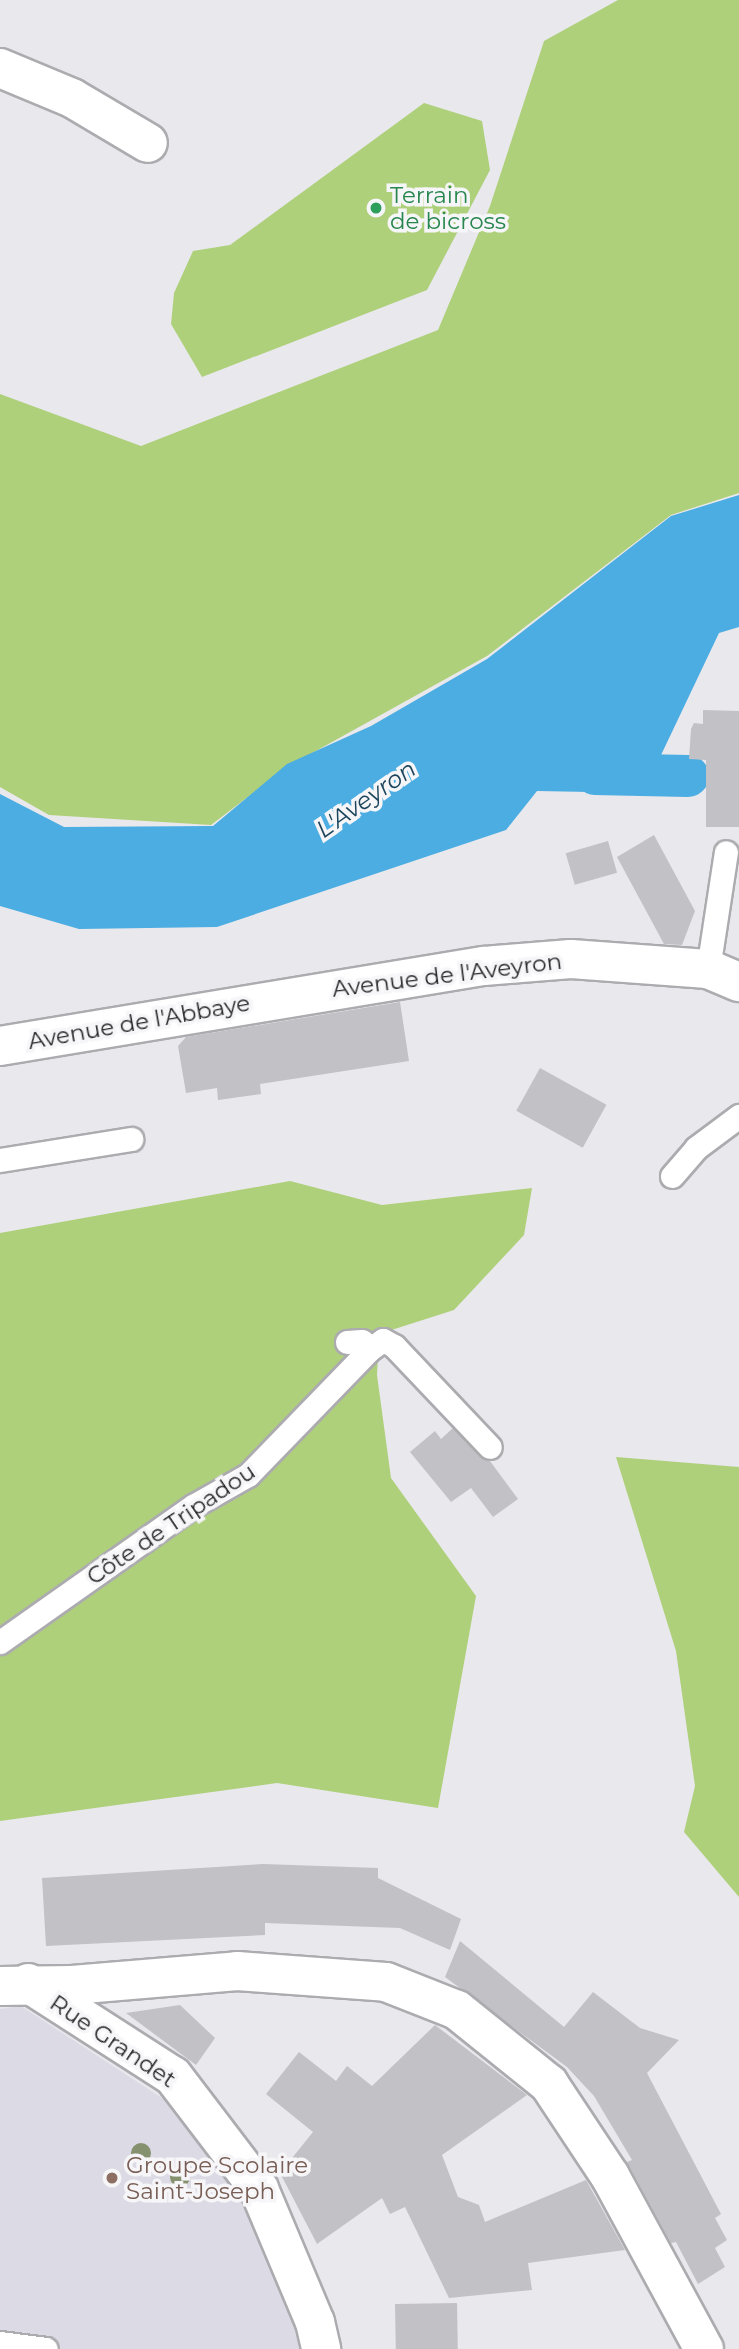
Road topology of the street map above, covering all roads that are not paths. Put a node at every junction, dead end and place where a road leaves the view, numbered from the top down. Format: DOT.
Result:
graph roads {
  1 [pos="0,68"];
  2 [pos="148,143"];
  3 [pos="726,852"];
  4 [pos="724,976"];
  5 [pos="278,998"];
  6 [pos="0,1046"];
  7 [pos="739,1116"];
  8 [pos="131,1139"];
  9 [pos="0,1160"];
  10 [pos="672,1176"];
  11 [pos="347,1342"];
  12 [pos="369,1350"];
  13 [pos="490,1447"];
  14 [pos="0,1642"];
  15 [pos="9,1980"];
  16 [pos="0,2343"];
  17 [pos="46,2349"];
  18 [pos="320,2349"];
  19 [pos="704,2349"];
  1 -- 2 [label="street"];
  3 -- 4 [label="lane"];
  4 -- 5 [label="street, Avenue de l'Aveyron"];
  5 -- 6 [label="street, Avenue de l'Abbaye"];
  7 -- 10 [label="lane"];
  8 -- 9 [label="lane"];
  11 -- 12 [label="lane"];
  12 -- 13 [label="lane"];
  12 -- 14 [label="lane, Côte de Tripadou"];
  15 -- 18 [label="street, Rue Grandet"];
  15 -- 19 [label="street"];
  16 -- 17 [label="lane"];
}
